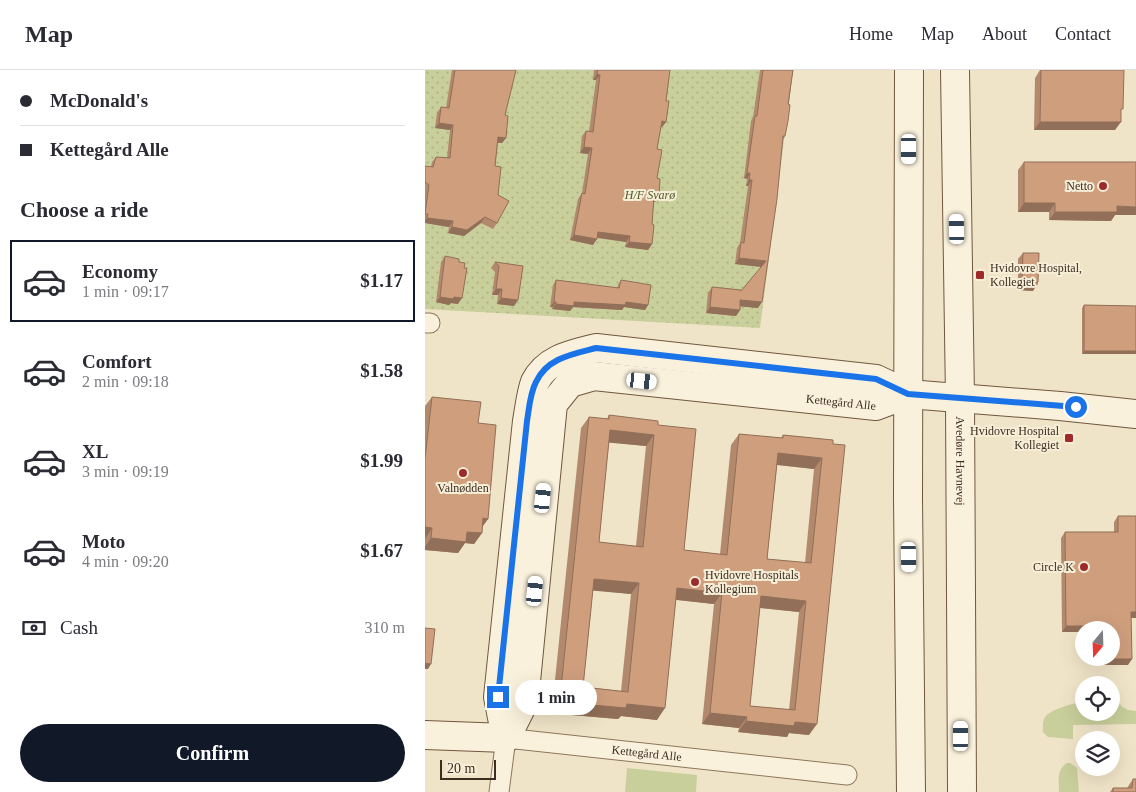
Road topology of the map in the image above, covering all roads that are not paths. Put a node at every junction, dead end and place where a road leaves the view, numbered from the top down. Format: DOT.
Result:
graph roads {
  1 [pos="909,70"];
  2 [pos="955,70"];
  3 [pos="908,394"];
  4 [pos="960,398"];
  5 [pos="1136,414"];
  6 [pos="425,735"];
  7 [pos="506,738"];
  8 [pos="847,775"];
  9 [pos="499,792"];
  10 [pos="911,792"];
  11 [pos="962,792"];
  1 -- 3 [label="street"];
  2 -- 4 [label="street, Avedøre Havnevej"];
  3 -- 4 [label="street"];
  3 -- 7 [label="street, Kettegård Alle"];
  3 -- 10 [label="street"];
  4 -- 5 [label="street"];
  4 -- 11 [label="street, Avedøre Havnevej"];
  6 -- 7 [label="street, Kettegård Alle"];
  7 -- 8 [label="street, Kettegård Alle"];
  7 -- 9 [label="street"];
}
